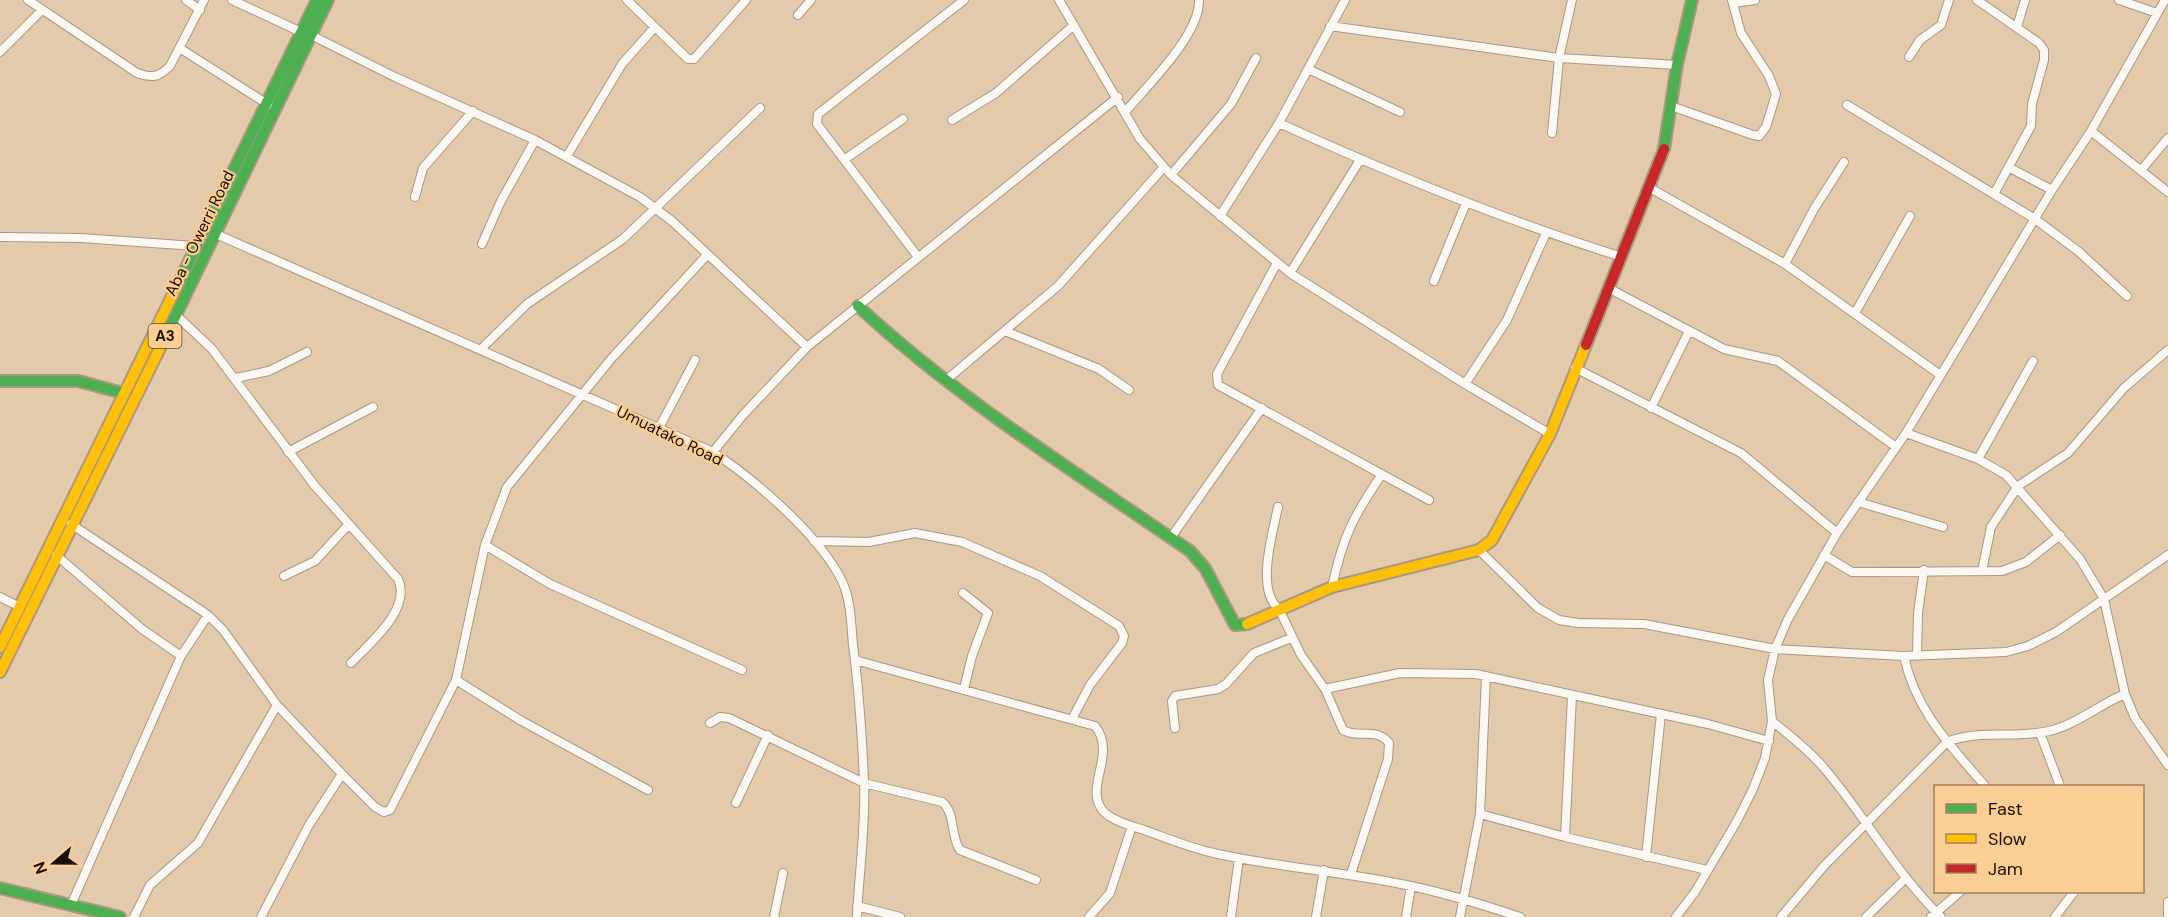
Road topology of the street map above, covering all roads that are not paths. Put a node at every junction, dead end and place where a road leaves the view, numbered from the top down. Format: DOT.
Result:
graph roads {
  1 [pos="28,0"];
  2 [pos="186,0"];
  3 [pos="204,0"];
  4 [pos="232,0"];
  5 [pos="317,0"];
  6 [pos="328,0"];
  7 [pos="627,0"];
  8 [pos="746,0"];
  9 [pos="811,0"];
  10 [pos="964,0"];
  11 [pos="1059,0"];
  12 [pos="1199,0"];
  13 [pos="1345,0"];
  14 [pos="1572,0"];
  15 [pos="1692,0"];
  16 [pos="1755,0"];
  17 [pos="1949,0"];
  18 [pos="1977,0"];
  19 [pos="2025,0"];
  20 [pos="2119,0"];
  21 [pos="1733,2"];
  22 [pos="2161,7"];
  23 [pos="42,10"];
  24 [pos="200,10"];
  25 [pos="2168,12"];
  26 [pos="798,15"];
  27 [pos="1074,24"];
  28 [pos="1330,26"];
  29 [pos="2017,27"];
  30 [pos="654,28"];
  31 [pos="306,34"];
  32 [pos="181,49"];
  33 [pos="0,52"];
  34 [pos="1559,57"];
  35 [pos="1909,57"];
  36 [pos="1256,58"];
  37 [pos="1677,65"];
  38 [pos="1308,69"];
  39 [pos="1118,97"];
  40 [pos="1848,105"];
  41 [pos="270,106"];
  42 [pos="1671,106"];
  43 [pos="760,108"];
  44 [pos="473,111"];
  45 [pos="1125,112"];
  46 [pos="1400,112"];
  47 [pos="903,119"];
  48 [pos="952,120"];
  49 [pos="1279,123"];
  50 [pos="2091,131"];
  51 [pos="1552,133"];
  52 [pos="2168,138"];
  53 [pos="535,140"];
  54 [pos="567,156"];
  55 [pos="845,159"];
  56 [pos="1360,160"];
  57 [pos="1844,162"];
  58 [pos="1164,167"];
  59 [pos="2010,168"];
  60 [pos="2142,169"];
  61 [pos="1171,175"];
  62 [pos="1650,188"];
  63 [pos="2052,190"];
  64 [pos="2168,192"];
  65 [pos="1994,194"];
  66 [pos="415,197"];
  67 [pos="1466,202"];
  68 [pos="655,208"];
  69 [pos="1220,216"];
  70 [pos="1910,216"];
  71 [pos="2035,219"];
  72 [pos="1546,233"];
  73 [pos="216,234"];
  74 [pos="0,237"];
  75 [pos="482,244"];
  76 [pos="195,246"];
  77 [pos="707,255"];
  78 [pos="918,257"];
  79 [pos="1622,257"];
  80 [pos="1277,263"];
  81 [pos="1785,264"];
  82 [pos="1290,273"];
  83 [pos="1434,281"];
  84 [pos="1610,289"];
  85 [pos="2127,296"];
  86 [pos="858,306"];
  87 [pos="1855,313"];
  88 [pos="176,315"];
  89 [pos="1005,331"];
  90 [pos="1689,332"];
  91 [pos="807,347"];
  92 [pos="481,349"];
  93 [pos="2168,350"];
  94 [pos="307,352"];
  95 [pos="695,360"];
  96 [pos="2033,361"];
  97 [pos="1575,368"];
  98 [pos="1939,374"];
  99 [pos="236,378"];
  100 [pos="0,381"];
  101 [pos="945,381"];
  102 [pos="1465,384"];
  103 [pos="1129,390"];
  104 [pos="123,393"];
  105 [pos="583,395"];
  106 [pos="374,407"];
  107 [pos="1262,408"];
  108 [pos="1651,408"];
  109 [pos="660,426"];
  110 [pos="1906,432"];
  111 [pos="1550,434"];
  112 [pos="1896,447"];
  113 [pos="288,452"];
  114 [pos="713,452"];
  115 [pos="1978,459"];
  116 [pos="1382,474"];
  117 [pos="2018,486"];
  118 [pos="1429,500"];
  119 [pos="1858,502"];
  120 [pos="1278,507"];
  121 [pos="71,524"];
  122 [pos="349,524"];
  123 [pos="1943,526"];
  124 [pos="1837,533"];
  125 [pos="2060,535"];
  126 [pos="1172,536"];
  127 [pos="814,541"];
  128 [pos="485,545"];
  129 [pos="1479,550"];
  130 [pos="56,555"];
  131 [pos="1824,555"];
  132 [pos="2168,555"];
  133 [pos="1924,570"];
  134 [pos="1982,571"];
  135 [pos="284,576"];
  136 [pos="1332,587"];
  137 [pos="963,593"];
  138 [pos="0,597"];
  139 [pos="2104,599"];
  140 [pos="20,608"];
  141 [pos="1279,609"];
  142 [pos="208,615"];
  143 [pos="1291,638"];
  144 [pos="0,647"];
  145 [pos="1775,649"];
  146 [pos="181,656"];
  147 [pos="1904,656"];
  148 [pos="1917,656"];
  149 [pos="855,660"];
  150 [pos="351,663"];
  151 [pos="742,670"];
  152 [pos="0,672"];
  153 [pos="1486,676"];
  154 [pos="456,680"];
  155 [pos="964,689"];
  156 [pos="1325,689"];
  157 [pos="2125,694"];
  158 [pos="1572,696"];
  159 [pos="277,705"];
  160 [pos="1661,714"];
  161 [pos="1072,718"];
  162 [pos="1772,722"];
  163 [pos="710,723"];
  164 [pos="1175,728"];
  165 [pos="2040,733"];
  166 [pos="768,735"];
  167 [pos="1769,741"];
  168 [pos="1947,742"];
  169 [pos="2168,765"];
  170 [pos="342,774"];
  171 [pos="864,783"];
  172 [pos="1984,785"];
  173 [pos="2060,785"];
  174 [pos="648,790"];
  175 [pos="736,803"];
  176 [pos="1480,813"];
  177 [pos="1865,825"];
  178 [pos="1132,826"];
  179 [pos="1565,837"];
  180 [pos="1646,857"];
  181 [pos="1239,858"];
  182 [pos="1324,870"];
  183 [pos="1707,870"];
  184 [pos="783,873"];
  185 [pos="1351,874"];
  186 [pos="1905,879"];
  187 [pos="1036,880"];
  188 [pos="1411,886"];
  189 [pos="0,888"];
  190 [pos="1958,893"];
  191 [pos="2073,893"];
  192 [pos="1462,898"];
  193 [pos="2168,902"];
  194 [pos="71,905"];
  195 [pos="858,906"];
  196 [pos="87,913"];
  197 [pos="2168,914"];
  198 [pos="1936,915"];
  199 [pos="120,917"];
  200 [pos="134,917"];
  201 [pos="261,917"];
  202 [pos="774,917"];
  203 [pos="857,917"];
  204 [pos="900,917"];
  205 [pos="1089,917"];
  206 [pos="1231,917"];
  207 [pos="1316,917"];
  208 [pos="1406,917"];
  209 [pos="1460,917"];
  210 [pos="1520,917"];
  211 [pos="1676,917"];
  212 [pos="1781,917"];
  213 [pos="1866,917"];
  214 [pos="2055,917"];
  1 -- 23 [label="street"];
  2 -- 24 [label="street"];
  3 -- 24 [label="street"];
  4 -- 31 [label="street"];
  5 -- 31 [label="street, Aba - Owerri Road / A3"];
  6 -- 31 [label="street, Aba - Owerri Road / A3"];
  7 -- 30 [label="street"];
  8 -- 30 [label="street"];
  9 -- 26 [label="street"];
  10 -- 55 [label="street"];
  11 -- 27 [label="street"];
  12 -- 45 [label="street"];
  13 -- 28 [label="street"];
  14 -- 34 [label="street"];
  15 -- 37 [label="street"];
  16 -- 21 [label="street"];
  17 -- 35 [label="street"];
  18 -- 29 [label="street"];
  19 -- 29 [label="street"];
  20 -- 22 [label="street"];
  21 -- 42 [label="street"];
  22 -- 25 [label="street"];
  22 -- 50 [label="street"];
  23 -- 32 [label="street"];
  23 -- 33 [label="street"];
  24 -- 32 [label="street"];
  27 -- 39 [label="street"];
  27 -- 48 [label="street"];
  28 -- 34 [label="street"];
  28 -- 38 [label="street"];
  29 -- 59 [label="street"];
  30 -- 54 [label="street"];
  31 -- 41 [label="street, Aba - Owerri Road / A3"];
  31 -- 44 [label="street"];
  32 -- 41 [label="street"];
  34 -- 37 [label="street"];
  34 -- 51 [label="street"];
  36 -- 61 [label="street"];
  37 -- 42 [label="street"];
  38 -- 46 [label="street"];
  38 -- 49 [label="street"];
  39 -- 45 [label="street"];
  39 -- 78 [label="street"];
  40 -- 65 [label="street"];
  41 -- 73 [label="street, Aba - Owerri Road / A3"];
  41 -- 76 [label="street, Aba - Owerri Road / A3"];
  42 -- 62 [label="street"];
  43 -- 68 [label="street"];
  44 -- 53 [label="street"];
  44 -- 66 [label="street"];
  45 -- 58 [label="street"];
  47 -- 55 [label="street"];
  49 -- 56 [label="street"];
  49 -- 69 [label="street"];
  50 -- 60 [label="street"];
  50 -- 63 [label="street"];
  52 -- 60 [label="street"];
  53 -- 54 [label="street"];
  53 -- 75 [label="street"];
  54 -- 68 [label="street"];
  55 -- 78 [label="street"];
  56 -- 67 [label="street"];
  56 -- 82 [label="street"];
  57 -- 81 [label="street"];
  58 -- 61 [label="street"];
  58 -- 89 [label="street"];
  59 -- 63 [label="street"];
  59 -- 65 [label="street"];
  60 -- 64 [label="street"];
  61 -- 69 [label="street"];
  62 -- 79 [label="street"];
  62 -- 81 [label="street"];
  63 -- 71 [label="street"];
  65 -- 71 [label="street"];
  67 -- 72 [label="street"];
  67 -- 83 [label="street"];
  68 -- 77 [label="street"];
  68 -- 92 [label="street"];
  69 -- 80 [label="street"];
  70 -- 87 [label="street"];
  71 -- 85 [label="street"];
  71 -- 98 [label="street"];
  72 -- 79 [label="street"];
  72 -- 102 [label="street"];
  73 -- 88 [label="street, Aba - Owerri Road / A3"];
  73 -- 92 [label="street, Umuatako Road"];
  74 -- 76 [label="street"];
  76 -- 104 [label="street, Aba - Owerri Road / A3"];
  77 -- 91 [label="street"];
  77 -- 105 [label="street"];
  78 -- 86 [label="street"];
  79 -- 84 [label="street"];
  80 -- 82 [label="street"];
  80 -- 107 [label="street"];
  81 -- 87 [label="street"];
  82 -- 102 [label="street"];
  84 -- 90 [label="street"];
  84 -- 97 [label="street"];
  86 -- 91 [label="street"];
  86 -- 101 [label="street"];
  87 -- 98 [label="street"];
  88 -- 99 [label="street"];
  88 -- 121 [label="street, Aba - Owerri Road / A3"];
  89 -- 101 [label="street"];
  89 -- 103 [label="street"];
  90 -- 108 [label="street"];
  90 -- 112 [label="street"];
  91 -- 114 [label="street"];
  92 -- 105 [label="street, Umuatako Road"];
  93 -- 117 [label="street"];
  94 -- 99 [label="street"];
  95 -- 109 [label="street"];
  96 -- 115 [label="street"];
  97 -- 108 [label="street"];
  97 -- 111 [label="street"];
  98 -- 110 [label="street"];
  99 -- 113 [label="street"];
  100 -- 104 [label="street"];
  101 -- 126 [label="street"];
  102 -- 111 [label="street"];
  104 -- 140 [label="street, Aba - Owerri Road / A3"];
  105 -- 109 [label="street, Umuatako Road"];
  105 -- 128 [label="street"];
  106 -- 113 [label="street"];
  107 -- 116 [label="street"];
  107 -- 126 [label="street"];
  108 -- 124 [label="street"];
  109 -- 114 [label="street, Umuatako Road"];
  110 -- 112 [label="street"];
  110 -- 115 [label="street"];
  111 -- 129 [label="street"];
  112 -- 119 [label="street"];
  113 -- 122 [label="street"];
  114 -- 127 [label="street, Umuatako Road"];
  115 -- 117 [label="street"];
  116 -- 118 [label="street"];
  116 -- 136 [label="street"];
  117 -- 125 [label="street"];
  117 -- 134 [label="street"];
  119 -- 123 [label="street"];
  119 -- 124 [label="street"];
  120 -- 141 [label="street"];
  121 -- 130 [label="street, Aba - Owerri Road / A3"];
  121 -- 142 [label="street"];
  122 -- 135 [label="street"];
  122 -- 150 [label="street"];
  124 -- 131 [label="street"];
  125 -- 134 [label="street"];
  125 -- 139 [label="street"];
  126 -- 141 [label="street"];
  127 -- 149 [label="street, Umuatako Road"];
  127 -- 161 [label="street"];
  128 -- 151 [label="street"];
  128 -- 154 [label="street"];
  129 -- 136 [label="street"];
  129 -- 145 [label="street"];
  130 -- 146 [label="street"];
  130 -- 152 [label="street, Aba - Owerri Road / A3"];
  131 -- 133 [label="street"];
  131 -- 145 [label="street"];
  132 -- 139 [label="street"];
  133 -- 134 [label="street"];
  133 -- 148 [label="street"];
  136 -- 141 [label="street"];
  137 -- 155 [label="street"];
  138 -- 140 [label="street"];
  139 -- 148 [label="street"];
  139 -- 157 [label="street"];
  140 -- 144 [label="street, Aba - Owerri Road / A3"];
  141 -- 143 [label="street"];
  142 -- 146 [label="street"];
  142 -- 159 [label="street"];
  143 -- 156 [label="street"];
  143 -- 164 [label="street"];
  145 -- 147 [label="street"];
  145 -- 162 [label="street"];
  146 -- 194 [label="street"];
  147 -- 148 [label="street"];
  147 -- 168 [label="street"];
  149 -- 155 [label="street"];
  149 -- 171 [label="street, Umuatako Road"];
  153 -- 156 [label="street"];
  153 -- 158 [label="street"];
  153 -- 176 [label="street"];
  154 -- 170 [label="street"];
  154 -- 174 [label="street"];
  155 -- 161 [label="street"];
  156 -- 185 [label="street"];
  157 -- 165 [label="street"];
  157 -- 169 [label="street"];
  158 -- 160 [label="street"];
  158 -- 179 [label="street"];
  159 -- 170 [label="street"];
  159 -- 200 [label="street"];
  160 -- 167 [label="street"];
  160 -- 180 [label="street"];
  161 -- 178 [label="street"];
  162 -- 167 [label="street"];
  162 -- 177 [label="street"];
  163 -- 166 [label="street"];
  165 -- 168 [label="street"];
  165 -- 173 [label="street"];
  166 -- 171 [label="street"];
  166 -- 175 [label="street"];
  167 -- 183 [label="street"];
  168 -- 172 [label="street"];
  168 -- 177 [label="street"];
  170 -- 201 [label="street"];
  171 -- 187 [label="street"];
  171 -- 195 [label="street, Umuatako Road"];
  176 -- 179 [label="street"];
  176 -- 192 [label="street"];
  177 -- 186 [label="street"];
  177 -- 212 [label="street"];
  178 -- 181 [label="street"];
  178 -- 205 [label="street"];
  179 -- 180 [label="street"];
  180 -- 183 [label="street"];
  181 -- 182 [label="street"];
  181 -- 206 [label="street"];
  182 -- 185 [label="street"];
  182 -- 207 [label="street"];
  183 -- 211 [label="street"];
  184 -- 202 [label="street"];
  185 -- 188 [label="street"];
  186 -- 198 [label="street"];
  186 -- 213 [label="street"];
  188 -- 192 [label="street"];
  188 -- 208 [label="street"];
  189 -- 194 [label="street"];
  190 -- 198 [label="street"];
  191 -- 214 [label="street"];
  192 -- 209 [label="street"];
  192 -- 210 [label="street"];
  193 -- 197 [label="street"];
  194 -- 196 [label="street"];
  195 -- 203 [label="street, Umuatako Road"];
  195 -- 204 [label="street"];
  196 -- 199 [label="street"];
}
